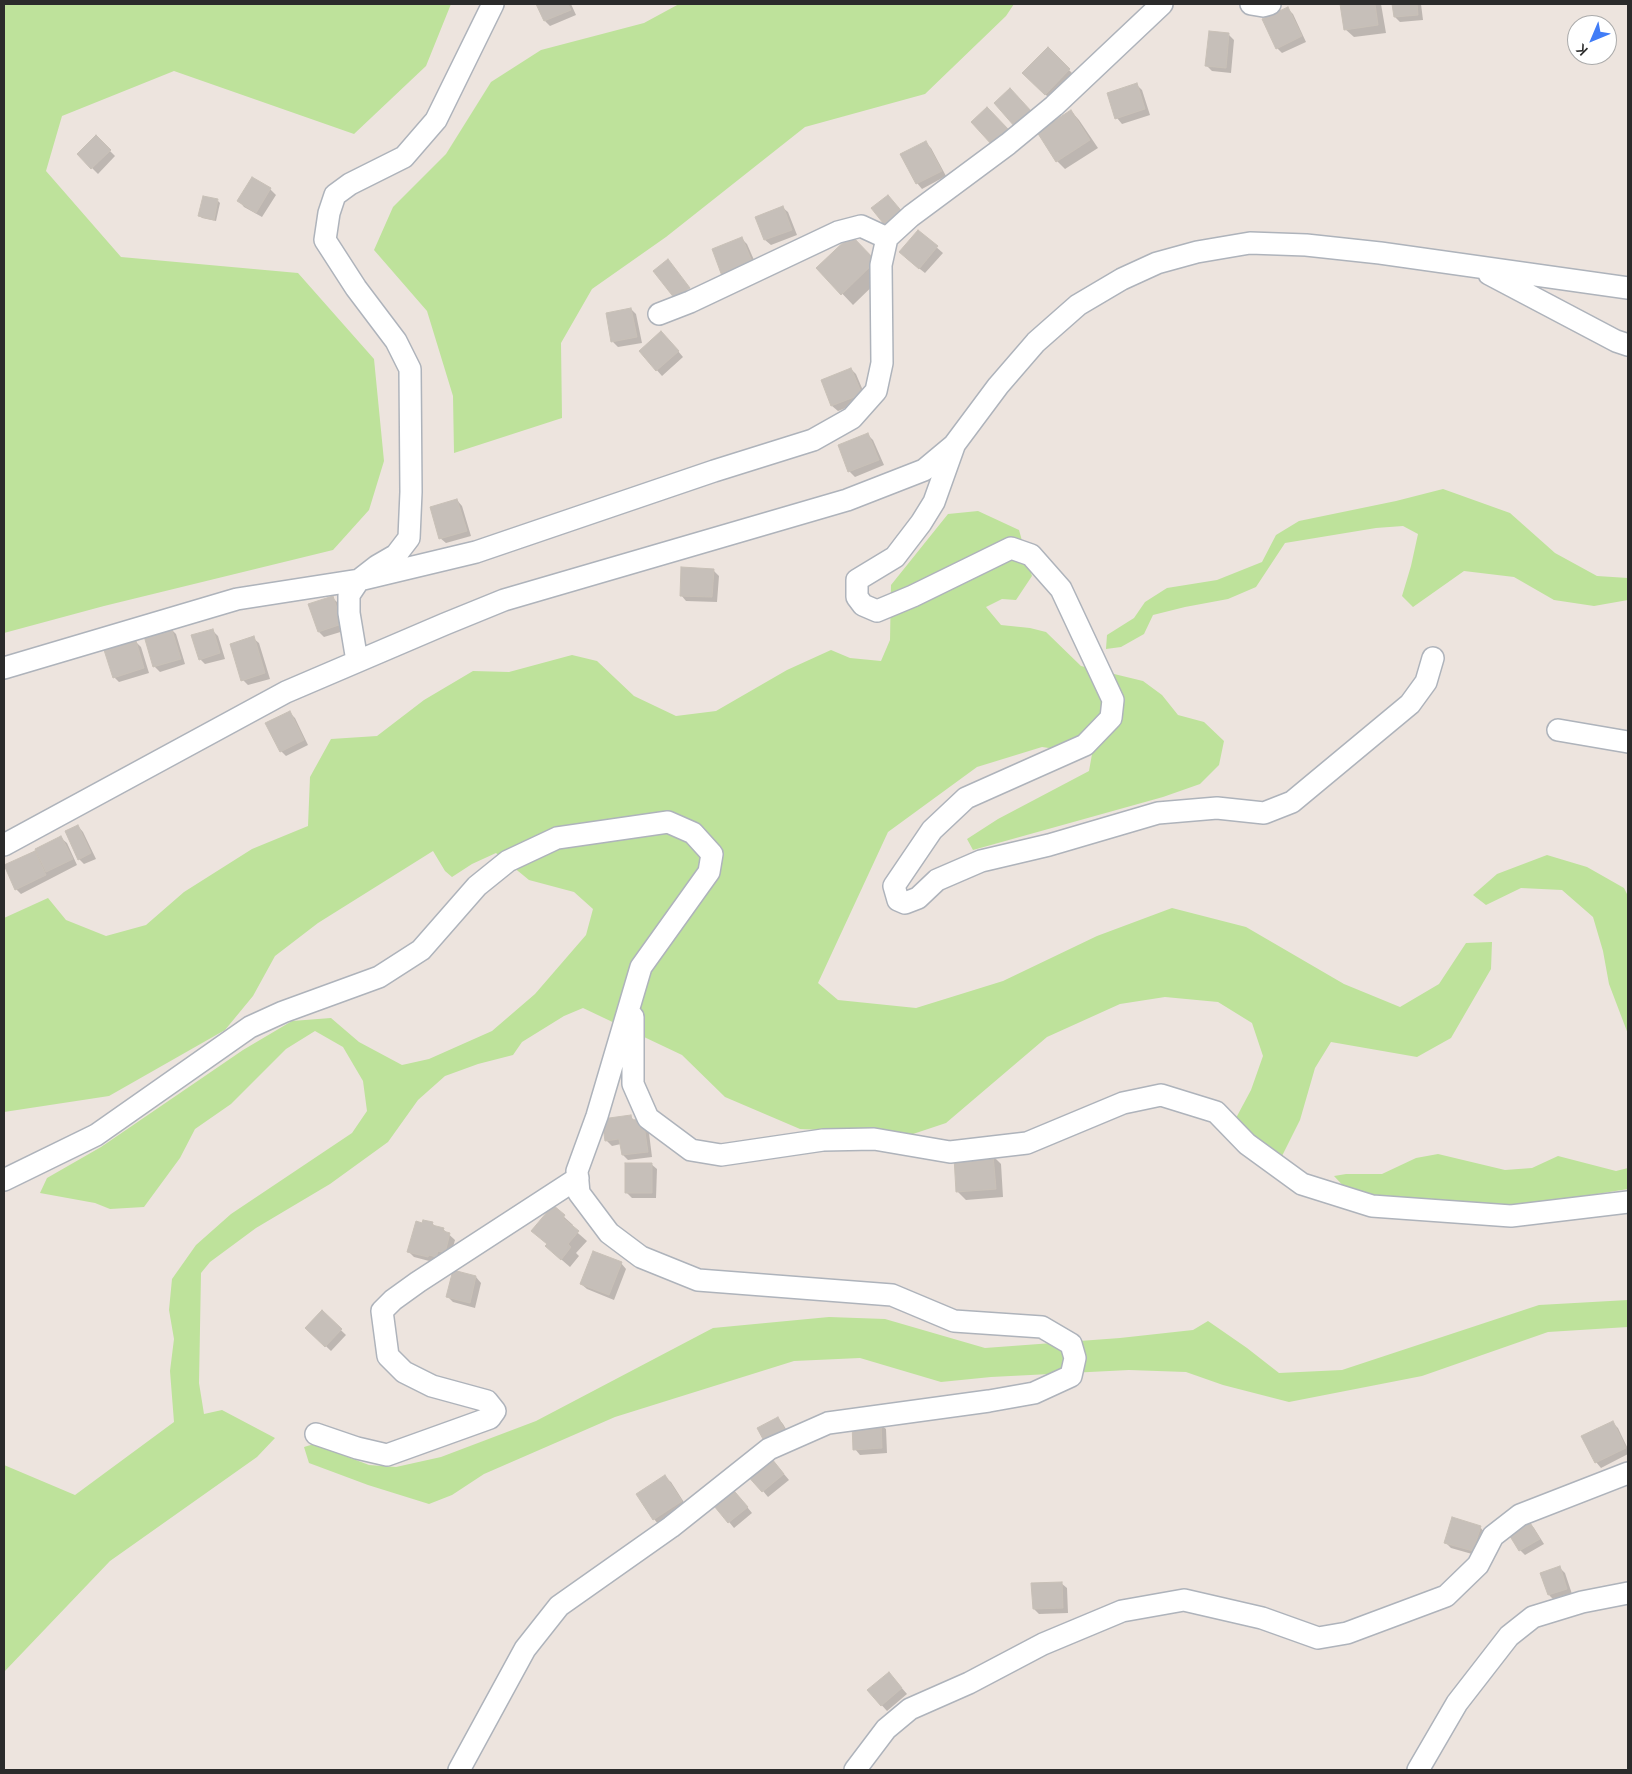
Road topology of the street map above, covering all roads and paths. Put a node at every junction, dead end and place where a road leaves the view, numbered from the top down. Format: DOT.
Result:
graph roads {
  1 [pos="493,4"];
  2 [pos="1162,4"];
  3 [pos="1251,4"];
  4 [pos="1270,4"];
  5 [pos="887,238"];
  6 [pos="1476,267"];
  7 [pos="1628,288"];
  8 [pos="659,314"];
  9 [pos="1628,345"];
  10 [pos="954,446"];
  11 [pos="359,580"];
  12 [pos="1433,658"];
  13 [pos="357,661"];
  14 [pos="4,668"];
  15 [pos="1558,730"];
  16 [pos="1628,742"];
  17 [pos="4,845"];
  18 [pos="633,992"];
  19 [pos="578,1178"];
  20 [pos="4,1180"];
  21 [pos="1628,1202"];
  22 [pos="316,1434"];
  23 [pos="1628,1473"];
  24 [pos="1628,1593"];
  25 [pos="459,1770"];
  26 [pos="855,1770"];
  27 [pos="1418,1770"];
  1 -- 11 [label="street"];
  2 -- 5 [label="street"];
  3 -- 4 [label="street"];
  5 -- 8 [label="street"];
  5 -- 11 [label="street"];
  6 -- 7 [label="street"];
  6 -- 9 [label="street"];
  6 -- 10 [label="street"];
  10 -- 12 [label="street"];
  10 -- 13 [label="street"];
  11 -- 13 [label="street"];
  11 -- 14 [label="street"];
  13 -- 17 [label="street"];
  15 -- 16 [label="street"];
  18 -- 19 [label="street"];
  18 -- 20 [label="street"];
  18 -- 21 [label="street"];
  19 -- 22 [label="street"];
  19 -- 25 [label="street"];
  23 -- 26 [label="street"];
  24 -- 27 [label="street"];
}
